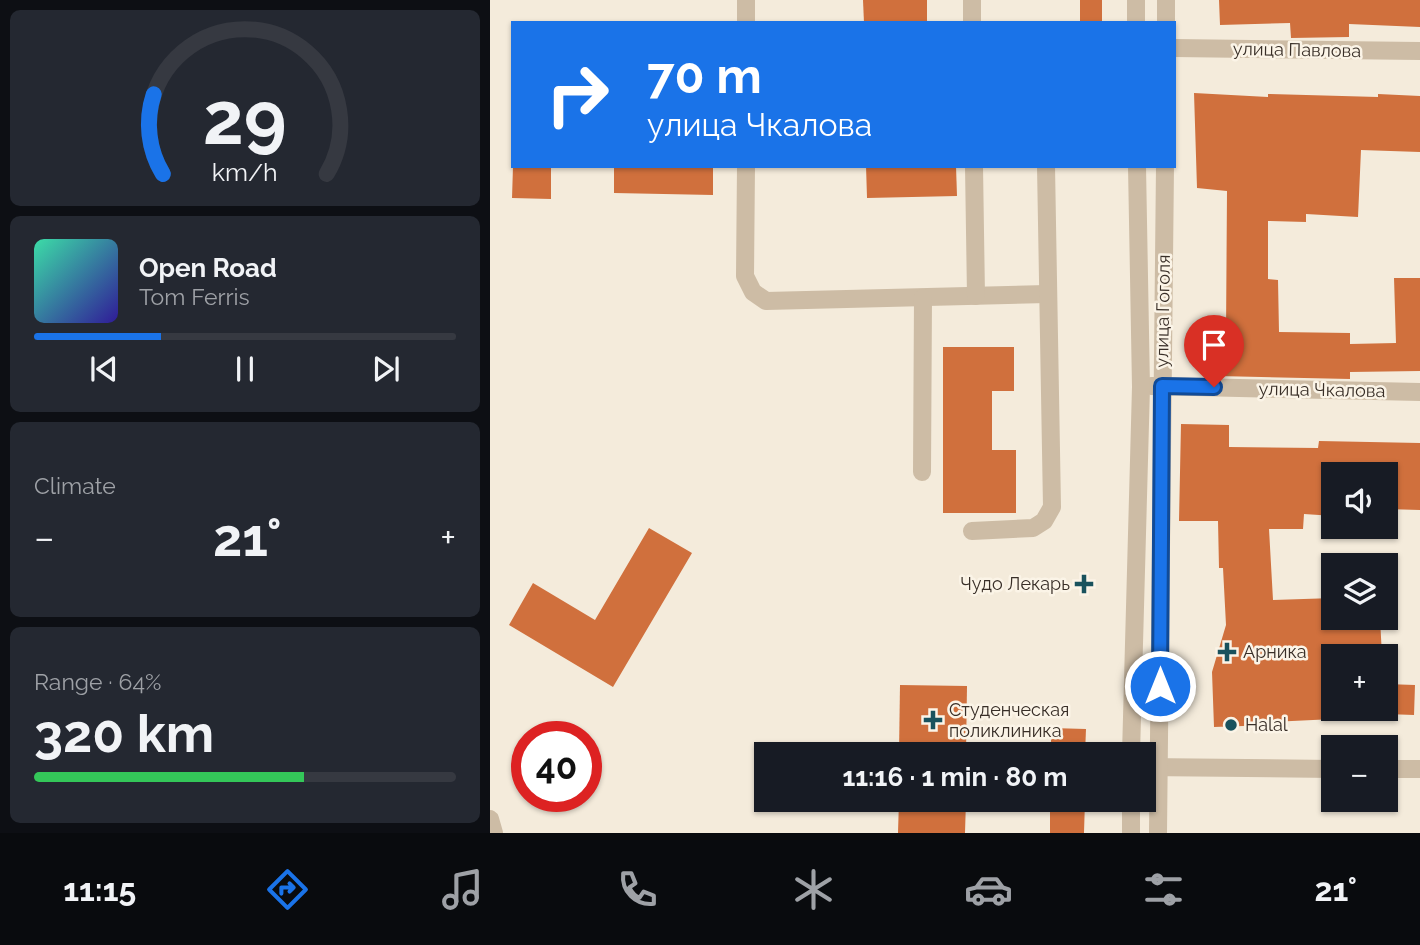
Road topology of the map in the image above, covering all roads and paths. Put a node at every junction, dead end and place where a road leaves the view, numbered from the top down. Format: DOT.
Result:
graph roads {
  1 [pos="747,0"];
  2 [pos="972,0"];
  3 [pos="1136,0"];
  4 [pos="1166,0"];
  5 [pos="746,21"];
  6 [pos="972,21"];
  7 [pos="1136,21"];
  8 [pos="1166,21"];
  9 [pos="1176,48"];
  10 [pos="1420,51"];
  11 [pos="746,168"];
  12 [pos="974,168"];
  13 [pos="1046,168"];
  14 [pos="1137,168"];
  15 [pos="1165,168"];
  16 [pos="1047,295"];
  17 [pos="976,296"];
  18 [pos="923,298"];
  19 [pos="1162,386"];
  20 [pos="1140,387"];
  21 [pos="1420,392"];
  22 [pos="922,472"];
  23 [pos="972,531"];
  24 [pos="1131,742"];
  25 [pos="1153,742"];
  26 [pos="1156,767"];
  27 [pos="1321,769"];
  28 [pos="1398,769"];
  29 [pos="1420,769"];
  30 [pos="1156,811"];
  31 [pos="1131,812"];
  32 [pos="490,819"];
  33 [pos="494,833"];
  34 [pos="1131,833"];
  35 [pos="1158,833"];
  1 -- 5 [label="street"];
  2 -- 6 [label="street"];
  3 -- 7 [label="street"];
  4 -- 8 [label="street"];
  9 -- 10 [label="street, улица Павлова"];
  11 -- 18 [label="street"];
  12 -- 17 [label="street"];
  13 -- 16 [label="street"];
  14 -- 20 [label="street, улица Гоголя"];
  15 -- 19 [label="street, улица Гоголя"];
  16 -- 17 [label="street"];
  16 -- 23 [label="street"];
  17 -- 18 [label="street"];
  18 -- 22 [label="street"];
  19 -- 20 [label="street, улица Чкалова"];
  19 -- 21 [label="street, улица Чкалова"];
  19 -- 25 [label="street, улица Гоголя"];
  20 -- 24 [label="street, улица Гоголя"];
  26 -- 27 [label="street"];
  28 -- 29 [label="street"];
  30 -- 35 [label="street, улица Гоголя"];
  31 -- 34 [label="street"];
  32 -- 33 [label="street"];
}
